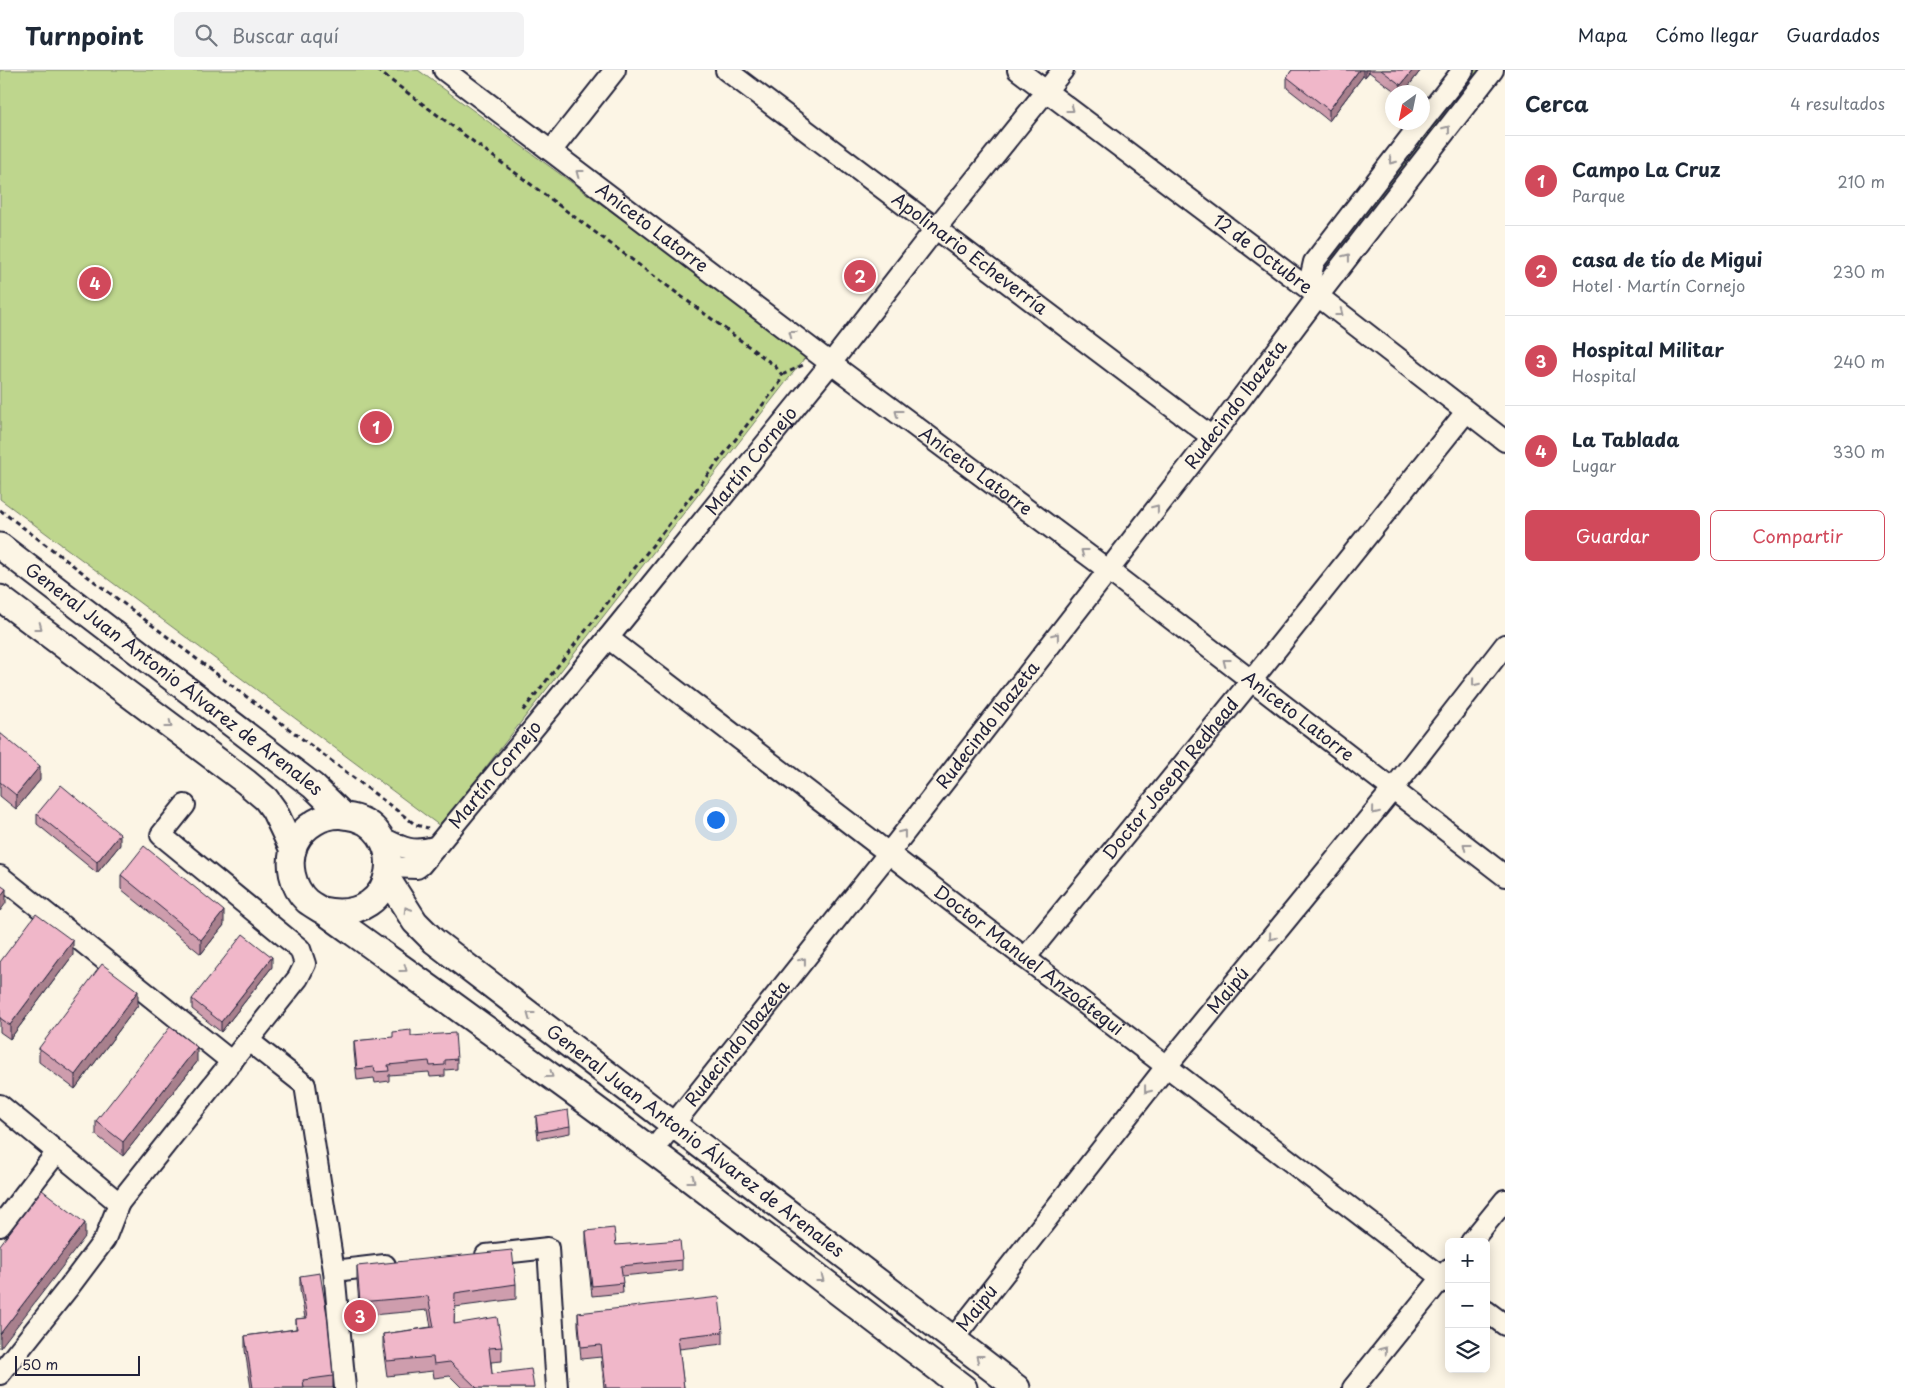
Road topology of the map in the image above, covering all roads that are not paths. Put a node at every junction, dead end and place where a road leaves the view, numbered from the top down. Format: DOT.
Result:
graph roads {
  1 [pos="444,70"];
  2 [pos="615,70"];
  3 [pos="726,70"];
  4 [pos="1018,70"];
  5 [pos="1063,70"];
  6 [pos="1463,70"];
  7 [pos="1493,70"];
  8 [pos="1047,91"];
  9 [pos="1430,112"];
  10 [pos="1416,130"];
  11 [pos="551,151"];
  12 [pos="936,228"];
  13 [pos="1318,296"];
  14 [pos="831,363"];
  15 [pos="1466,412"];
  16 [pos="1212,437"];
  17 [pos="1505,441"];
  18 [pos="0,546"];
  19 [pos="1108,570"];
  20 [pos="0,598"];
  21 [pos="608,638"];
  22 [pos="1505,645"];
  23 [pos="1251,681"];
  24 [pos="1393,789"];
  25 [pos="185,804"];
  26 [pos="344,816"];
  27 [pos="381,838"];
  28 [pos="435,847"];
  29 [pos="293,850"];
  30 [pos="888,854"];
  31 [pos="388,873"];
  32 [pos="0,876"];
  33 [pos="1505,876"];
  34 [pos="322,910"];
  35 [pos="1025,958"];
  36 [pos="249,1041"];
  37 [pos="232,1062"];
  38 [pos="1166,1067"];
  39 [pos="0,1105"];
  40 [pos="673,1124"];
  41 [pos="653,1150"];
  42 [pos="57,1152"];
  43 [pos="1505,1200"];
  44 [pos="119,1204"];
  45 [pos="0,1226"];
  46 [pos="1474,1238"];
  47 [pos="470,1256"];
  48 [pos="402,1263"];
  49 [pos="334,1270"];
  50 [pos="1445,1276"];
  51 [pos="1445,1278"];
  52 [pos="1490,1314"];
  53 [pos="1505,1325"];
  54 [pos="953,1339"];
  55 [pos="0,1374"];
  56 [pos="345,1388"];
  57 [pos="558,1388"];
  58 [pos="964,1388"];
  59 [pos="1017,1388"];
  60 [pos="1353,1388"];
  1 -- 11 [label="street, Aniceto Latorre"];
  2 -- 11 [label="street"];
  3 -- 12 [label="street, Apolinario Echeverría"];
  4 -- 8 [label="street, 12 de Octubre"];
  5 -- 8 [label="street, Martín Cornejo"];
  6 -- 9 [label="street"];
  13 -- 7 [label="street, Rudecindo Ibazeta, one-way"];
  8 -- 12 [label="street, Martín Cornejo"];
  8 -- 13 [label="street, 12 de Octubre, one-way"];
  10 -- 13 [label="street, one-way"];
  14 -- 11 [label="street, Aniceto Latorre, one-way"];
  12 -- 14 [label="street, Martín Cornejo"];
  12 -- 16 [label="street, Apolinario Echeverría"];
  13 -- 15 [label="street, 12 de Octubre, one-way"];
  13 -- 16 [label="street, Rudecindo Ibazeta"];
  19 -- 14 [label="street, Aniceto Latorre, one-way"];
  14 -- 21 [label="street, Martín Cornejo"];
  15 -- 17 [label="street, 12 de Octubre"];
  15 -- 23 [label="street, Doctor Joseph Redhead"];
  19 -- 16 [label="street, Rudecindo Ibazeta, one-way"];
  18 -- 26 [label="main road, General Juan Antonio Álvarez de Arenales"];
  23 -- 19 [label="street, Aniceto Latorre, one-way"];
  30 -- 19 [label="street, Rudecindo Ibazeta, one-way"];
  20 -- 29 [label="main road, General Juan Antonio Álvarez de Arenales, one-way"];
  21 -- 28 [label="street, Martín Cornejo"];
  21 -- 30 [label="street, Doctor Manuel Anzoátegui"];
  22 -- 24 [label="street, Maipú, one-way"];
  23 -- 24 [label="street, Aniceto Latorre"];
  23 -- 35 [label="street, Doctor Joseph Redhead"];
  33 -- 24 [label="street, Aniceto Latorre, one-way"];
  24 -- 38 [label="street, Maipú, one-way"];
  25 -- 36 [label="street"];
  26 -- 27 [label="main road, General Juan Antonio Álvarez de Arenales"];
  26 -- 29 [label="main road, General Juan Antonio Álvarez de Arenales"];
  27 -- 28 [label="street"];
  27 -- 31 [label="main road, General Juan Antonio Álvarez de Arenales"];
  28 -- 31 [label="street, Martín Cornejo"];
  29 -- 34 [label="main road, General Juan Antonio Álvarez de Arenales"];
  30 -- 35 [label="street, Doctor Manuel Anzoátegui"];
  40 -- 30 [label="street, Rudecindo Ibazeta, one-way"];
  31 -- 34 [label="main road"];
  40 -- 31 [label="main road, General Juan Antonio Álvarez de Arenales, one-way"];
  32 -- 37 [label="street"];
  34 -- 41 [label="main road, General Juan Antonio Álvarez de Arenales, one-way"];
  35 -- 38 [label="street, Doctor Manuel Anzoátegui"];
  36 -- 37 [label="street"];
  36 -- 49 [label="street"];
  37 -- 44 [label="street"];
  38 -- 50 [label="street, Doctor Manuel Anzoátegui"];
  38 -- 54 [label="street, Maipú, one-way"];
  39 -- 42 [label="street"];
  40 -- 41 [label="street, Rudecindo Ibazeta"];
  40 -- 54 [label="main road, General Juan Antonio Álvarez de Arenales"];
  41 -- 58 [label="main road, General Juan Antonio Álvarez de Arenales, one-way"];
  42 -- 44 [label="street"];
  42 -- 45 [label="street"];
  43 -- 46 [label="street"];
  44 -- 55 [label="street"];
  47 -- 57 [label="street"];
  48 -- 49 [label="street"];
  49 -- 56 [label="street"];
  60 -- 51 [label="street, one-way"];
  52 -- 53 [label="street"];
  59 -- 54 [label="main road, General Juan Antonio Álvarez de Arenales, one-way"];
}
